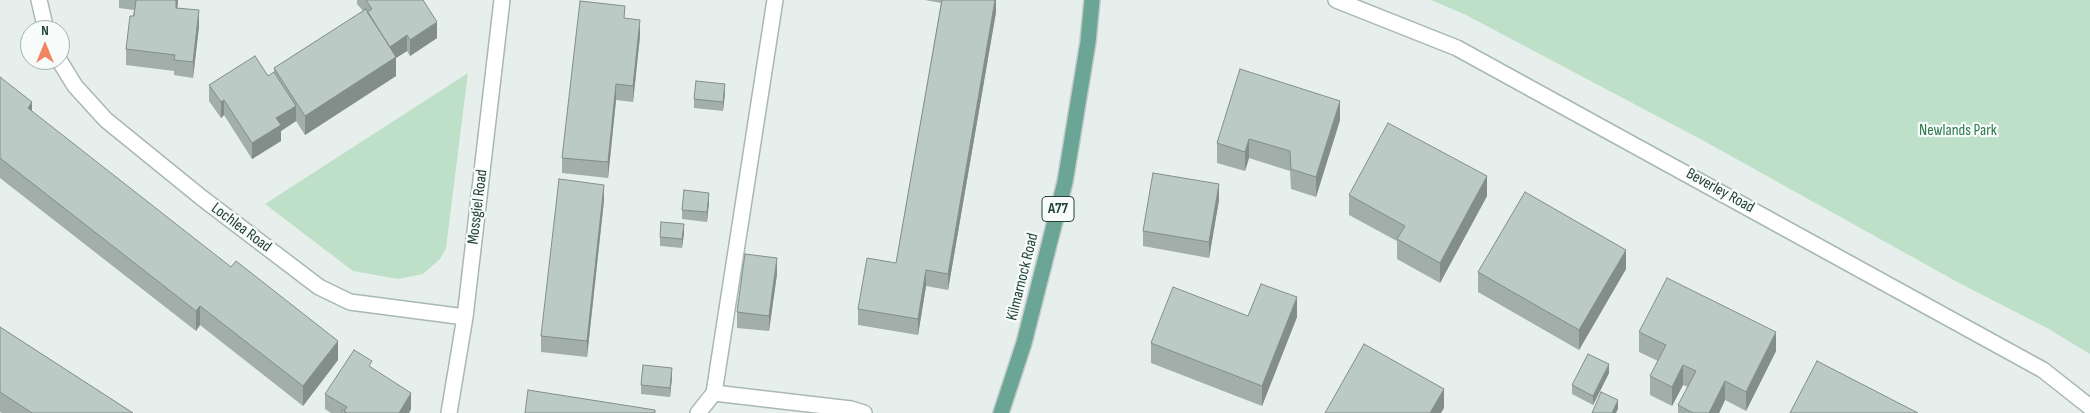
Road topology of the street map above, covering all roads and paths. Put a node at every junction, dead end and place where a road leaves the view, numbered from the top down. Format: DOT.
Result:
graph roads {
  1 [pos="38,0"];
  2 [pos="502,0"];
  3 [pos="775,0"];
  4 [pos="1092,0"];
  5 [pos="1336,0"];
  6 [pos="43,20"];
  7 [pos="64,70"];
  8 [pos="465,317"];
  9 [pos="714,393"];
  10 [pos="2090,407"];
  11 [pos="449,413"];
  12 [pos="698,413"];
  13 [pos="864,413"];
  14 [pos="1001,413"];
  1 -- 6 [label="street"];
  2 -- 8 [label="street, Mossgiel Road"];
  3 -- 9 [label="street"];
  4 -- 14 [label="main road, Kilmarnock Road / A77"];
  5 -- 10 [label="street, Beverley Road"];
  7 -- 8 [label="street, Lochlea Road"];
  8 -- 11 [label="street, Mossgiel Road"];
  9 -- 12 [label="street"];
  9 -- 13 [label="street"];
}
